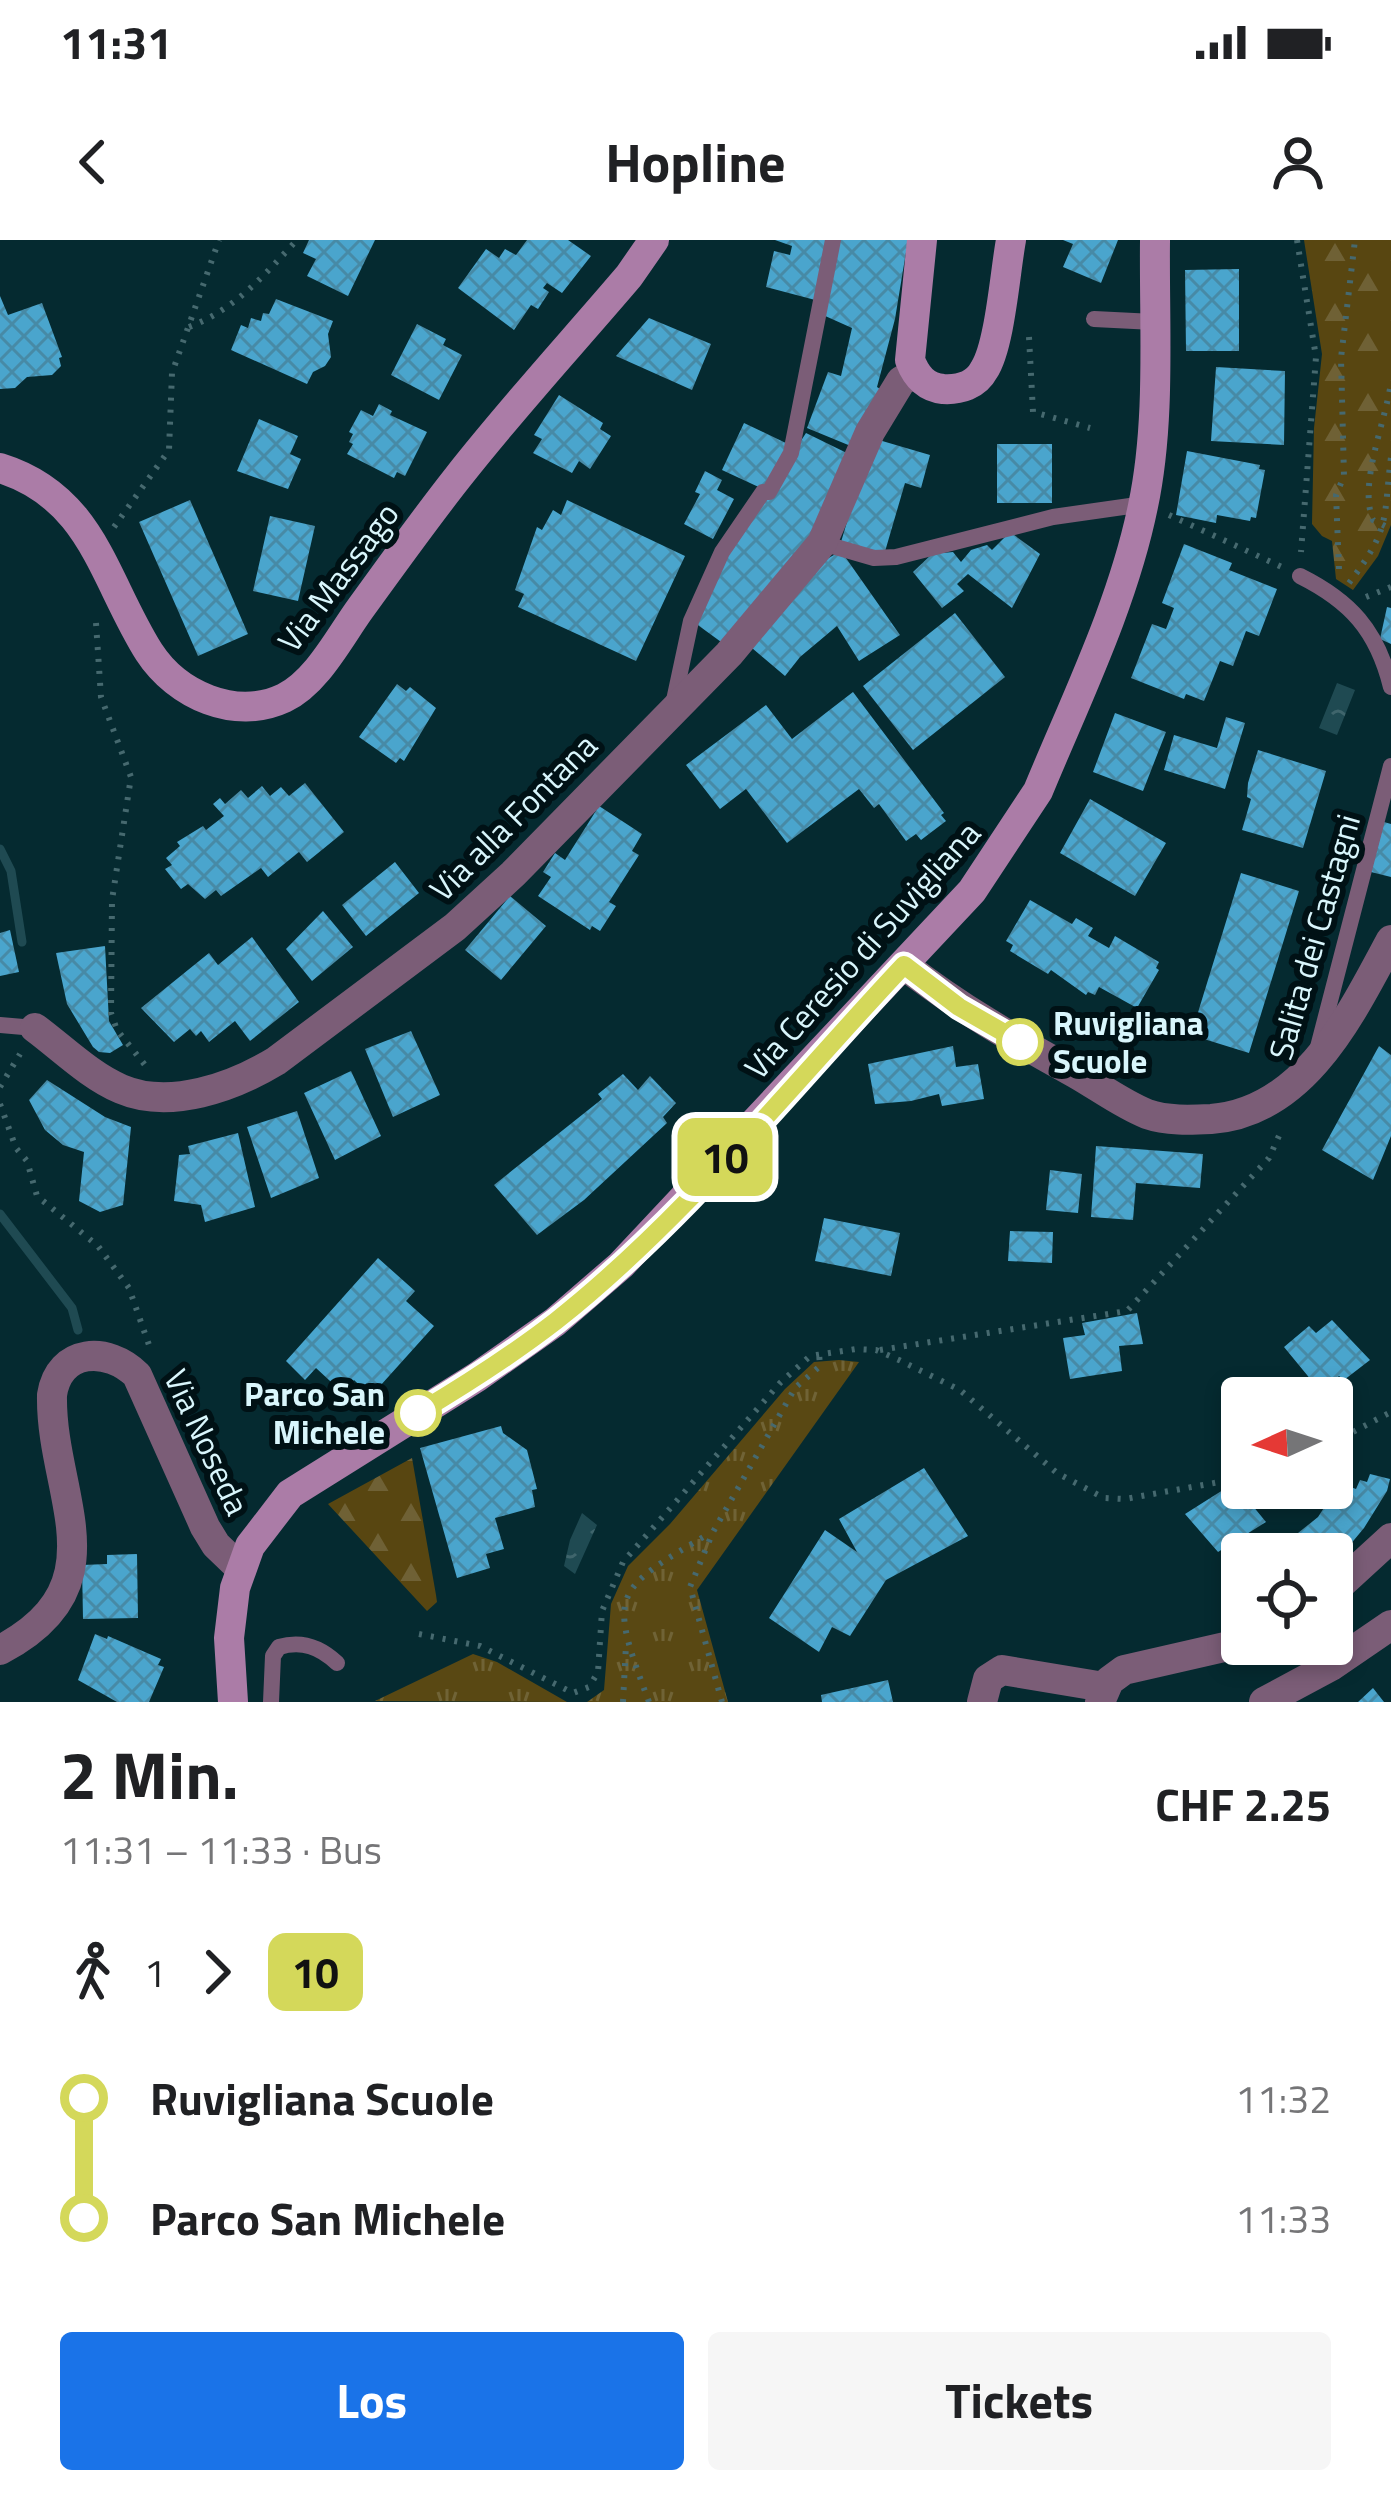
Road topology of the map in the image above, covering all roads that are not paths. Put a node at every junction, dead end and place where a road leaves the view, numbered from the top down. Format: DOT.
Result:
graph roads {
  1 [pos="654,240"];
  2 [pos="833,240"];
  3 [pos="922,240"];
  4 [pos="1011,240"];
  5 [pos="1155,240"];
  6 [pos="1094,319"];
  7 [pos="1154,322"];
  8 [pos="915,373"];
  9 [pos="0,468"];
  10 [pos="1144,504"];
  11 [pos="822,543"];
  12 [pos="1300,576"];
  13 [pos="1391,686"];
  14 [pos="673,706"];
  15 [pos="1391,766"];
  16 [pos="1391,940"];
  17 [pos="904,965"];
  18 [pos="0,1025"];
  19 [pos="35,1028"];
  20 [pos="1313,1065"];
  21 [pos="1391,1538"];
  22 [pos="241,1568"];
  23 [pos="1353,1573"];
  24 [pos="1391,1625"];
  25 [pos="1221,1647"];
  26 [pos="0,1650"];
  27 [pos="337,1663"];
  28 [pos="1102,1694"];
  29 [pos="233,1702"];
  30 [pos="271,1702"];
  31 [pos="982,1702"];
  32 [pos="1264,1702"];
  1 -- 9 [label="main road, Via Massago"];
  2 -- 14 [label="lane"];
  3 -- 8 [label="main road"];
  4 -- 8 [label="main road"];
  5 -- 7 [label="main road, Via Ceresio di Suvigliana"];
  6 -- 7 [label="lane"];
  7 -- 10 [label="main road, Via Ceresio di Suvigliana"];
  8 -- 11 [label="street, Via alla Fontana"];
  10 -- 11 [label="lane"];
  10 -- 17 [label="main road, Via Ceresio di Suvigliana"];
  11 -- 14 [label="street, Via alla Fontana"];
  12 -- 13 [label="lane"];
  14 -- 19 [label="street, Via alla Fontana"];
  15 -- 20 [label="lane, Salita dei Castagni"];
  16 -- 20 [label="street"];
  17 -- 20 [label="street"];
  17 -- 22 [label="main road, Via Ceresio di Suvigliana"];
  18 -- 19 [label="lane"];
  21 -- 23 [label="street"];
  22 -- 26 [label="street, Via Noseda"];
  22 -- 29 [label="main road, Via Ceresio di Suvigliana"];
  24 -- 32 [label="street"];
  25 -- 28 [label="street"];
  27 -- 30 [label="lane"];
  28 -- 31 [label="street"];
}
